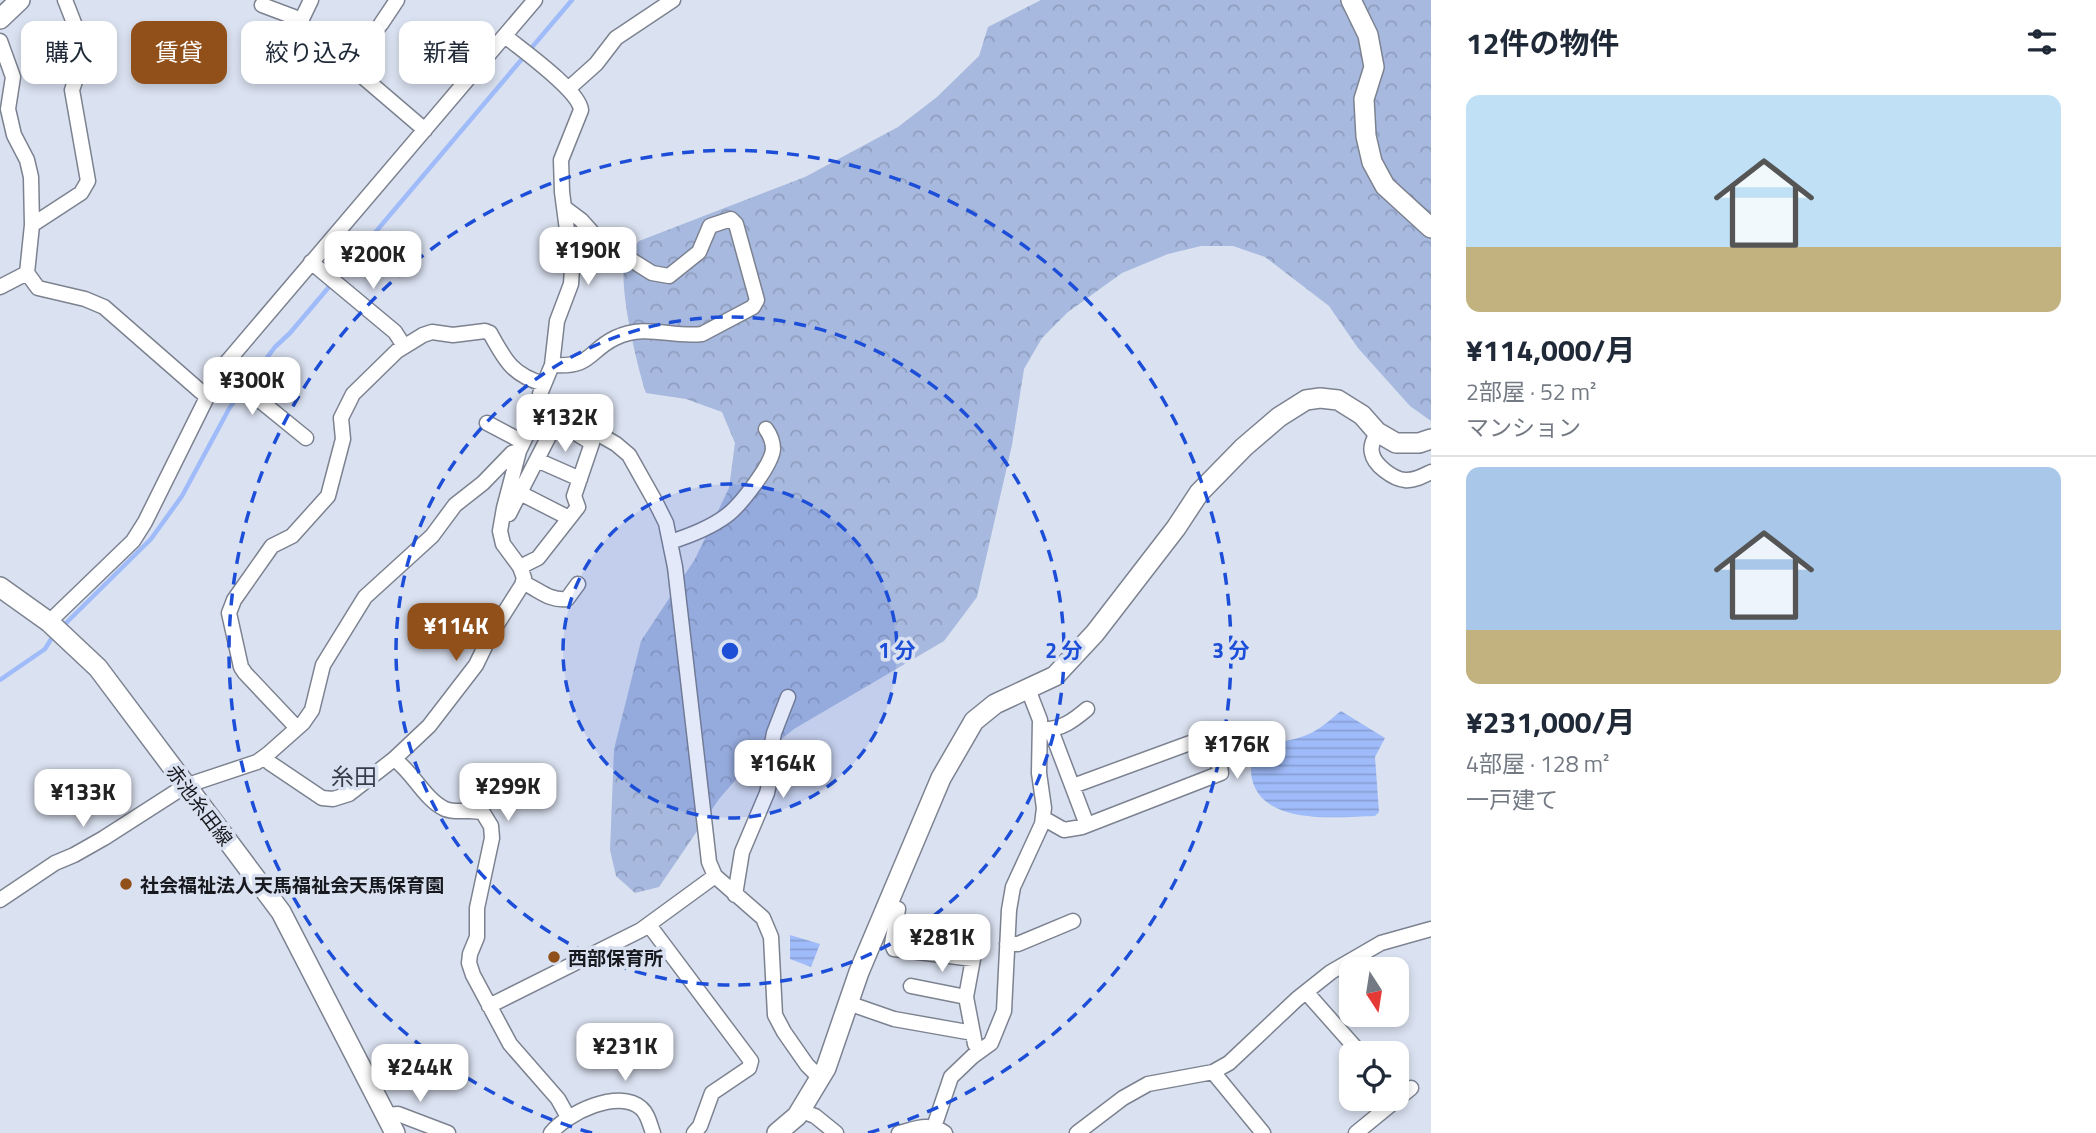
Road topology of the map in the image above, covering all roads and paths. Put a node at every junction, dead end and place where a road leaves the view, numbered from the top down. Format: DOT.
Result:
graph roads {
  1 [pos="65,0"];
  2 [pos="311,0"];
  3 [pos="397,0"];
  4 [pos="535,0"];
  5 [pos="673,0"];
  6 [pos="1351,0"];
  7 [pos="262,5"];
  8 [pos="302,20"];
  9 [pos="381,21"];
  10 [pos="505,36"];
  11 [pos="0,41"];
  12 [pos="371,84"];
  13 [pos="568,89"];
  14 [pos="425,130"];
  15 [pos="565,208"];
  16 [pos="32,225"];
  17 [pos="1431,228"];
  18 [pos="311,262"];
  19 [pos="27,273"];
  20 [pos="0,287"];
  21 [pos="404,346"];
  22 [pos="552,365"];
  23 [pos="221,369"];
  24 [pos="544,384"];
  25 [pos="206,397"];
  26 [pos="538,405"];
  27 [pos="487,423"];
  28 [pos="766,429"];
  29 [pos="1377,432"];
  30 [pos="550,434"];
  31 [pos="306,438"];
  32 [pos="1431,439"];
  33 [pos="521,447"];
  34 [pos="537,460"];
  35 [pos="1431,472"];
  36 [pos="580,479"];
  37 [pos="520,493"];
  38 [pos="502,518"];
  39 [pos="569,518"];
  40 [pos="670,542"];
  41 [pos="520,567"];
  42 [pos="523,583"];
  43 [pos="578,583"];
  44 [pos="0,587"];
  45 [pos="49,622"];
  46 [pos="1028,689"];
  47 [pos="788,697"];
  48 [pos="1087,709"];
  49 [pos="297,728"];
  50 [pos="1045,729"];
  51 [pos="265,757"];
  52 [pos="394,759"];
  53 [pos="185,786"];
  54 [pos="1073,786"];
  55 [pos="1043,818"];
  56 [pos="1087,825"];
  57 [pos="715,876"];
  58 [pos="735,895"];
  59 [pos="0,900"];
  60 [pos="888,905"];
  61 [pos="1073,921"];
  62 [pos="649,925"];
  63 [pos="1431,929"];
  64 [pos="1007,944"];
  65 [pos="911,986"];
  66 [pos="1306,992"];
  67 [pos="966,997"];
  68 [pos="848,1003"];
  69 [pos="489,1006"];
  70 [pos="973,1033"];
  71 [pos="1349,1041"];
  72 [pos="980,1051"];
  73 [pos="1213,1072"];
  74 [pos="820,1079"];
  75 [pos="1411,1088"];
  76 [pos="801,1111"];
  77 [pos="568,1117"];
  78 [pos="391,1124"];
  79 [pos="939,1130"];
  80 [pos="448,1133"];
  81 [pos="551,1133"];
  82 [pos="653,1133"];
  83 [pos="694,1133"];
  84 [pos="777,1133"];
  85 [pos="836,1133"];
  86 [pos="899,1133"];
  87 [pos="1077,1133"];
  88 [pos="1263,1133"];
  89 [pos="1356,1133"];
  1 -- 16 [label="street"];
  2 -- 8 [label="street"];
  3 -- 9 [label="street"];
  4 -- 10 [label="street"];
  5 -- 13 [label="street"];
  6 -- 17 [label="street"];
  7 -- 8 [label="street"];
  10 -- 13 [label="street"];
  10 -- 14 [label="street"];
  11 -- 16 [label="street"];
  12 -- 14 [label="street"];
  13 -- 15 [label="street"];
  14 -- 18 [label="street"];
  15 -- 22 [label="street"];
  15 -- 22 [label="street"];
  16 -- 19 [label="street"];
  18 -- 21 [label="street"];
  18 -- 23 [label="street"];
  19 -- 20 [label="street"];
  19 -- 25 [label="street"];
  21 -- 24 [label="street"];
  21 -- 49 [label="street"];
  22 -- 24 [label="street"];
  23 -- 25 [label="street"];
  23 -- 31 [label="street"];
  24 -- 26 [label="street"];
  25 -- 45 [label="street"];
  26 -- 33 [label="street"];
  26 -- 36 [label="street"];
  26 -- 40 [label="street"];
  27 -- 33 [label="street"];
  28 -- 40 [label="street"];
  29 -- 32 [label="street"];
  29 -- 35 [label="street"];
  29 -- 46 [label="street"];
  30 -- 34 [label="street"];
  33 -- 38 [label="street"];
  33 -- 49 [label="street"];
  34 -- 36 [label="street"];
  34 -- 37 [label="street"];
  36 -- 39 [label="street"];
  37 -- 38 [label="street"];
  37 -- 39 [label="street"];
  38 -- 41 [label="street"];
  39 -- 41 [label="street"];
  40 -- 57 [label="street"];
  41 -- 42 [label="street"];
  42 -- 43 [label="street"];
  42 -- 52 [label="street"];
  44 -- 45 [label="street, 赤池糸田線"];
  45 -- 53 [label="street, 赤池糸田線"];
  46 -- 50 [label="street"];
  46 -- 60 [label="street"];
  47 -- 58 [label="street"];
  48 -- 50 [label="street"];
  49 -- 51 [label="street"];
  50 -- 54 [label="street"];
  50 -- 55 [label="street"];
  51 -- 52 [label="street"];
  51 -- 53 [label="street"];
  52 -- 69 [label="street"];
  53 -- 59 [label="street"];
  53 -- 78 [label="street, 赤池糸田線"];
  54 -- 56 [label="street"];
  54 -- 56 [label="street"];
  55 -- 56 [label="street"];
  55 -- 64 [label="street"];
  57 -- 58 [label="street"];
  57 -- 62 [label="street"];
  58 -- 74 [label="street"];
  60 -- 67 [label="street"];
  60 -- 68 [label="street"];
  61 -- 64 [label="street"];
  62 -- 69 [label="street"];
  62 -- 83 [label="street"];
  63 -- 66 [label="street"];
  64 -- 72 [label="street"];
  65 -- 67 [label="street"];
  66 -- 71 [label="street"];
  66 -- 73 [label="street"];
  67 -- 70 [label="street"];
  68 -- 70 [label="street"];
  68 -- 74 [label="street"];
  69 -- 77 [label="street"];
  70 -- 72 [label="street"];
  72 -- 79 [label="street"];
  73 -- 87 [label="street"];
  73 -- 88 [label="street"];
  74 -- 76 [label="street"];
  75 -- 89 [label="street"];
  76 -- 84 [label="street"];
  76 -- 85 [label="street"];
  77 -- 81 [label="street"];
  77 -- 82 [label="street"];
  78 -- 80 [label="street"];
  79 -- 86 [label="street"];
}
